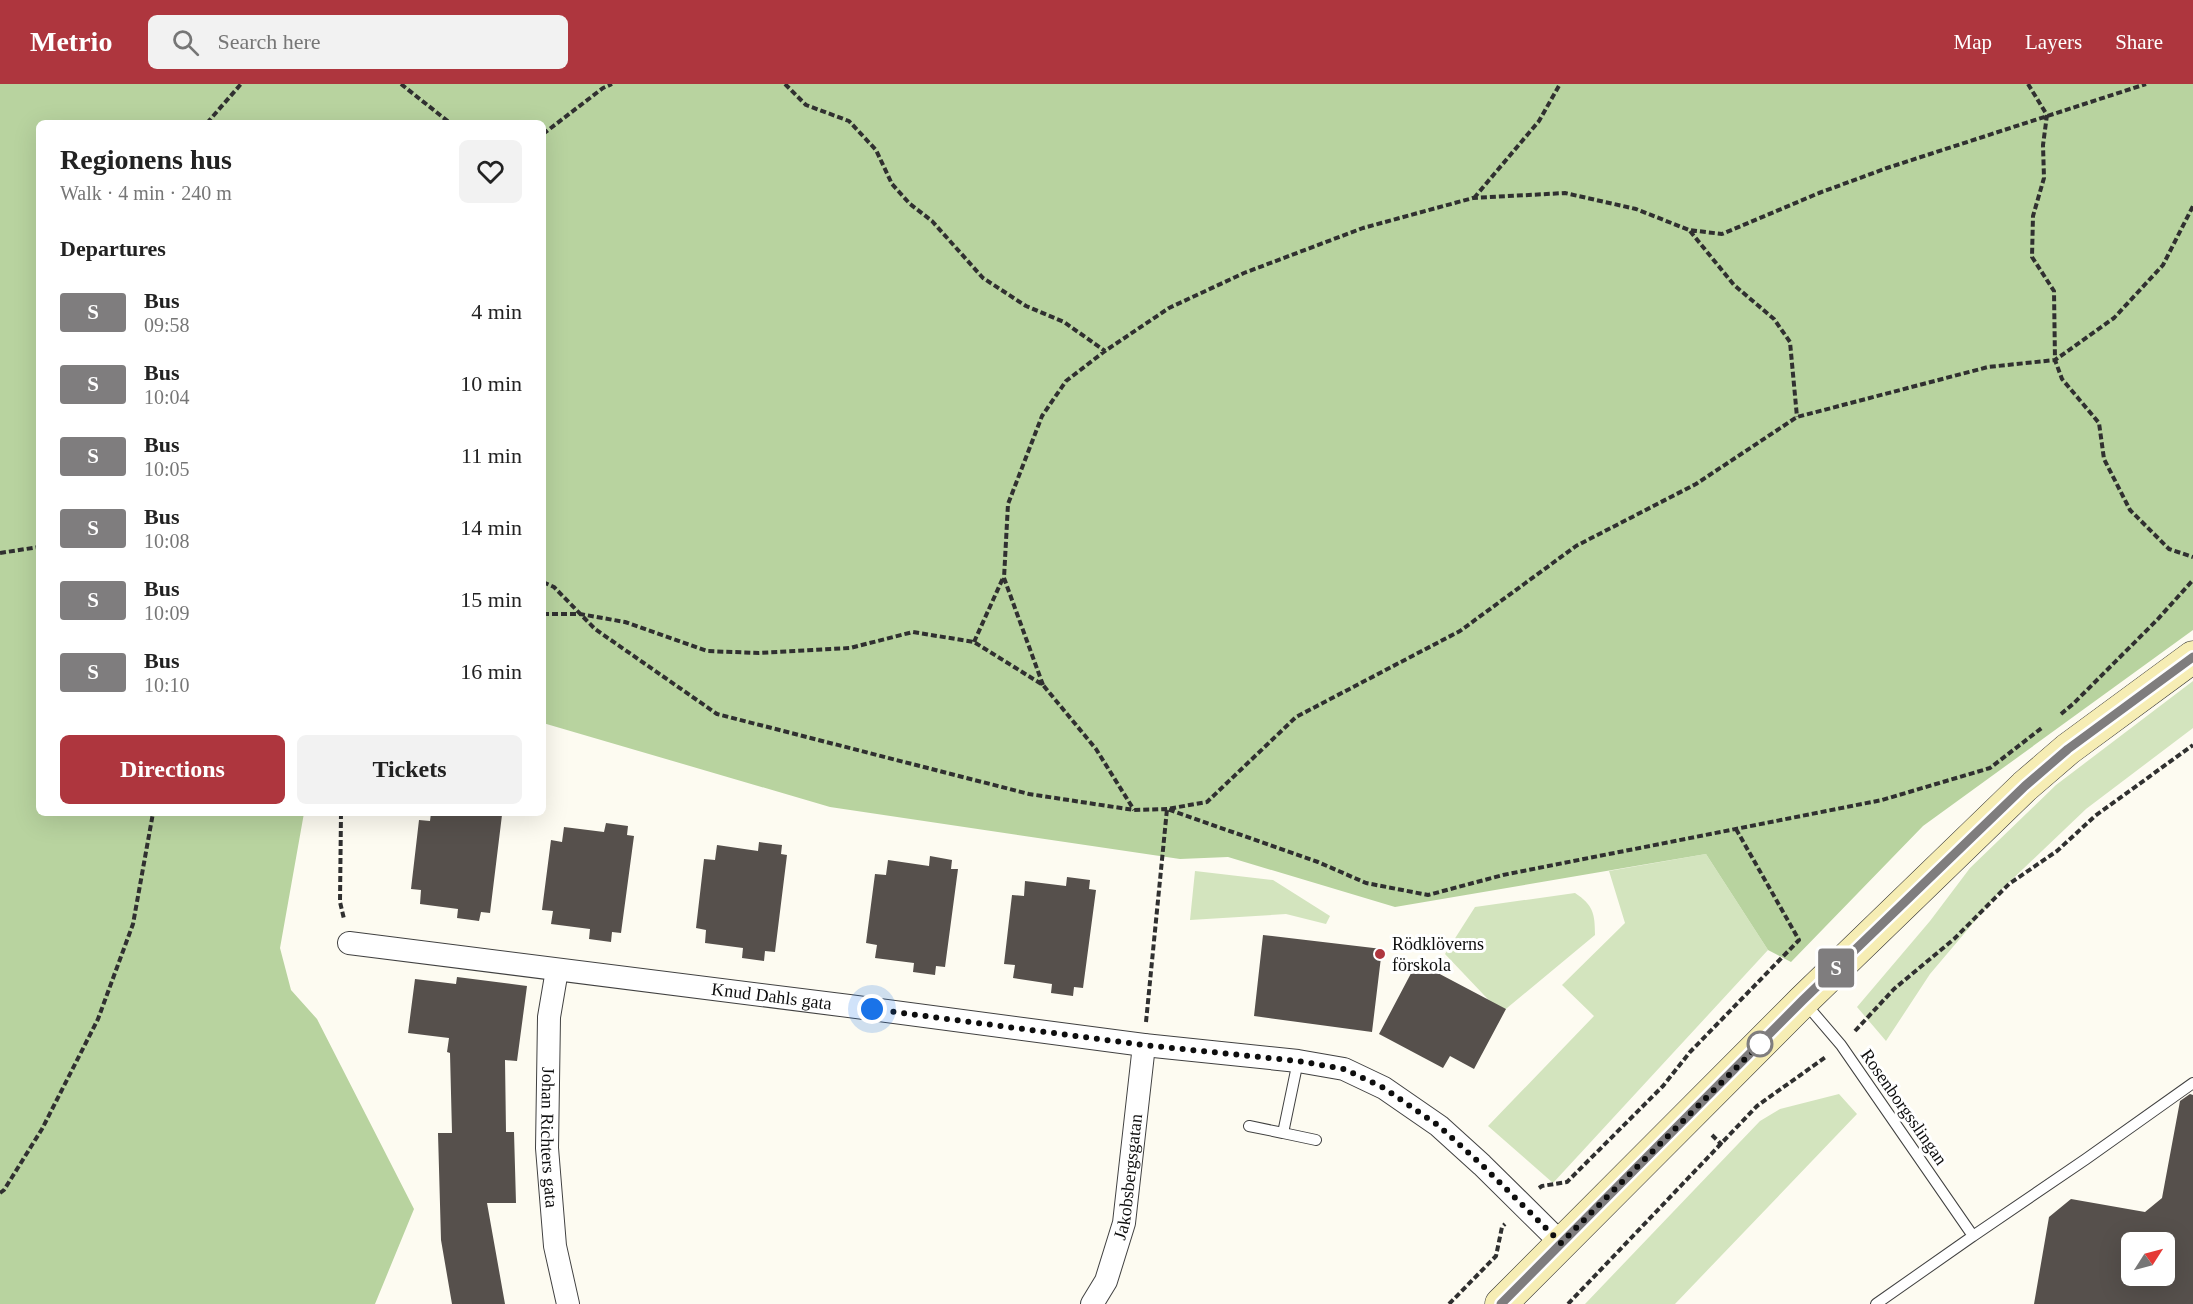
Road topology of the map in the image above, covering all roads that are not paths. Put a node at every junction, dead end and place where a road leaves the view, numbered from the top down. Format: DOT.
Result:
graph roads {
  1 [pos="2193,657"];
  2 [pos="349,943"];
  3 [pos="557,970"];
  4 [pos="1803,1000"];
  5 [pos="1144,1045"];
  6 [pos="1298,1061"];
  7 [pos="2193,1083"];
  8 [pos="1249,1126"];
  9 [pos="1283,1133"];
  10 [pos="1316,1140"];
  11 [pos="1972,1236"];
  12 [pos="1561,1243"];
  13 [pos="568,1304"];
  14 [pos="1092,1304"];
  15 [pos="1501,1304"];
  16 [pos="1876,1304"];
  1 -- 4 [label="street"];
  2 -- 3 [label="street, Knud Dahls gata"];
  3 -- 5 [label="street, Knud Dahls gata"];
  3 -- 13 [label="street, Johan Richters gata"];
  4 -- 11 [label="lane, Rosenborgsslingan"];
  4 -- 12 [label="street"];
  5 -- 6 [label="street, Knud Dahls gata"];
  5 -- 14 [label="street, Jakobsbergsgatan"];
  6 -- 9 [label="lane"];
  6 -- 12 [label="street, Knud Dahls gata"];
  7 -- 11 [label="lane"];
  8 -- 9 [label="lane"];
  9 -- 10 [label="lane"];
  11 -- 16 [label="lane"];
  12 -- 15 [label="street"];
}
